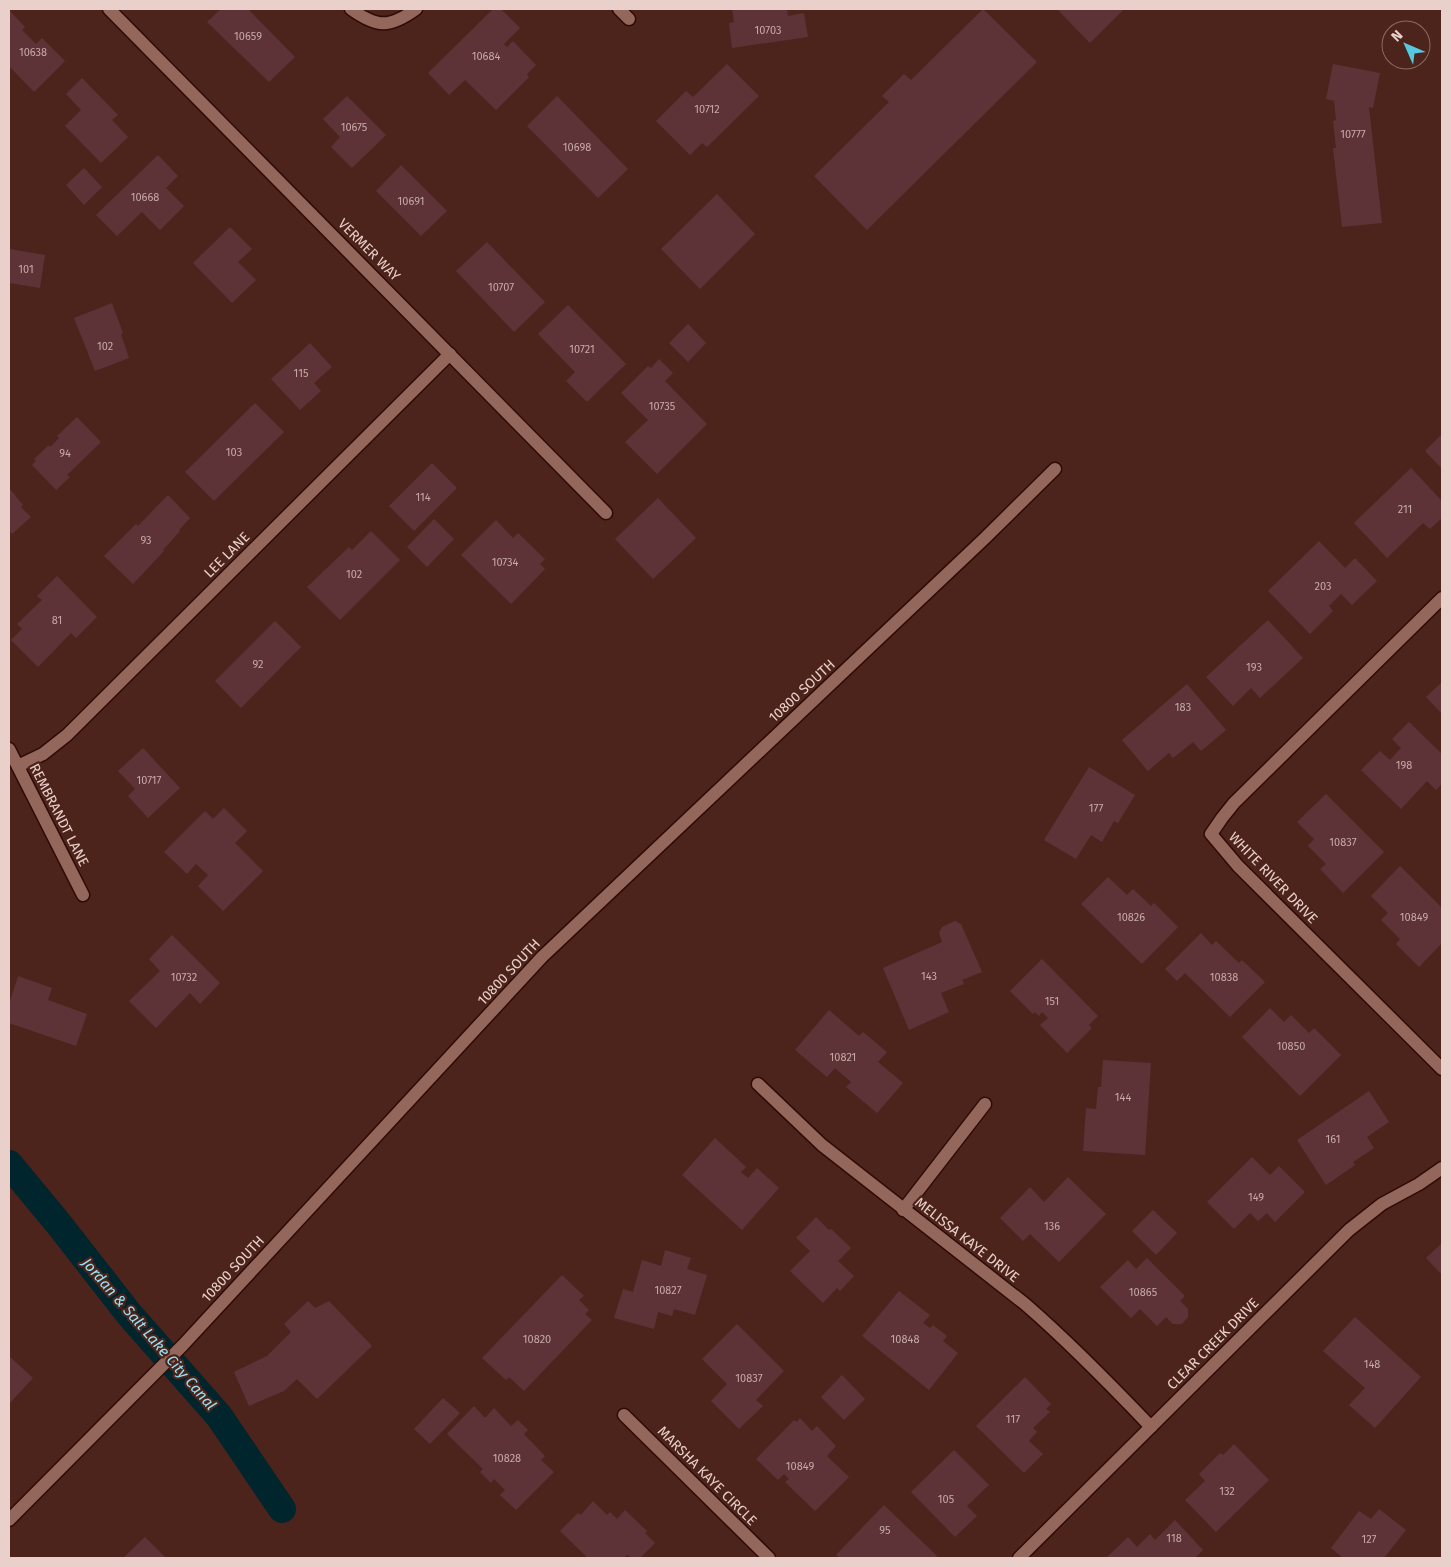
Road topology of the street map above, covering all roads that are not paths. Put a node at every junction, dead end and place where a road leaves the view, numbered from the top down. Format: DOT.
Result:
graph roads {
  1 [pos="109,9"];
  2 [pos="351,9"];
  3 [pos="416,9"];
  4 [pos="619,9"];
  5 [pos="629,20"];
  6 [pos="450,354"];
  7 [pos="1055,469"];
  8 [pos="606,513"];
  9 [pos="1442,598"];
  10 [pos="9,749"];
  11 [pos="18,766"];
  12 [pos="83,895"];
  13 [pos="1442,1069"];
  14 [pos="758,1084"];
  15 [pos="985,1104"];
  16 [pos="1442,1168"];
  17 [pos="903,1210"];
  18 [pos="624,1415"];
  19 [pos="1151,1427"];
  20 [pos="9,1520"];
  21 [pos="769,1558"];
  22 [pos="1018,1558"];
  1 -- 6 [label="street, VERMER WAY"];
  2 -- 3 [label="street"];
  4 -- 5 [label="street"];
  6 -- 8 [label="street, VERMER WAY"];
  6 -- 11 [label="street, LEE LANE"];
  7 -- 20 [label="street, 10800 SOUTH"];
  9 -- 13 [label="street, WHITE RIVER DRIVE"];
  10 -- 11 [label="street, REMBRANDT LANE"];
  11 -- 12 [label="street, REMBRANDT LANE"];
  14 -- 17 [label="street, MELISSA KAYE DRIVE"];
  15 -- 17 [label="street"];
  16 -- 19 [label="street, CLEAR CREEK DRIVE"];
  17 -- 19 [label="street, MELISSA KAYE DRIVE"];
  18 -- 21 [label="street, MARSHA KAYE CIRCLE"];
  19 -- 22 [label="street, CLEAR CREEK DRIVE"];
}
